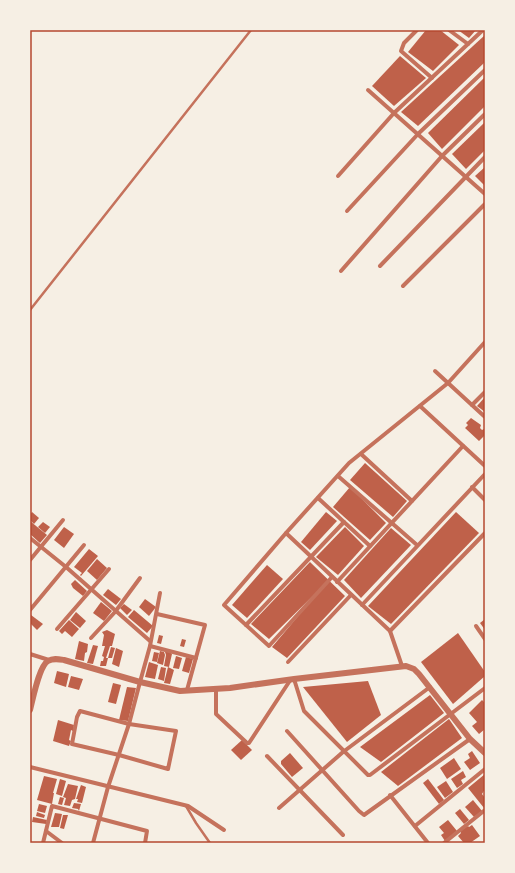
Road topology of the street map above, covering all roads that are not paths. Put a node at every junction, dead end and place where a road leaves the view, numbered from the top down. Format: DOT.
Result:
graph roads {
  1 [pos="251,30"];
  2 [pos="417,30"];
  3 [pos="449,30"];
  4 [pos="483,30"];
  5 [pos="468,44"];
  6 [pos="485,70"];
  7 [pos="432,78"];
  8 [pos="368,90"];
  9 [pos="394,113"];
  10 [pos="485,114"];
  11 [pos="418,134"];
  12 [pos="442,156"];
  13 [pos="485,157"];
  14 [pos="338,176"];
  15 [pos="465,177"];
  16 [pos="485,194"];
  17 [pos="485,204"];
  18 [pos="347,211"];
  19 [pos="380,266"];
  20 [pos="341,271"];
  21 [pos="402,286"];
  22 [pos="30,310"];
  23 [pos="485,342"];
  24 [pos="435,371"];
  25 [pos="448,383"];
  26 [pos="485,392"];
  27 [pos="472,405"];
  28 [pos="420,406"];
  29 [pos="485,417"];
  30 [pos="463,446"];
  31 [pos="361,454"];
  32 [pos="485,466"];
  33 [pos="485,474"];
  34 [pos="338,476"];
  35 [pos="472,487"];
  36 [pos="318,498"];
  37 [pos="485,500"];
  38 [pos="412,501"];
  39 [pos="63,520"];
  40 [pos="344,522"];
  41 [pos="392,523"];
  42 [pos="286,533"];
  43 [pos="485,533"];
  44 [pos="30,538"];
  45 [pos="84,545"];
  46 [pos="418,545"];
  47 [pos="370,546"];
  48 [pos="41,548"];
  49 [pos="310,556"];
  50 [pos="30,560"];
  51 [pos="66,567"];
  52 [pos="109,570"];
  53 [pos="332,576"];
  54 [pos="140,578"];
  55 [pos="337,582"];
  56 [pos="91,590"];
  57 [pos="160,593"];
  58 [pos="351,595"];
  59 [pos="362,605"];
  60 [pos="30,610"];
  61 [pos="115,612"];
  62 [pos="157,614"];
  63 [pos="246,625"];
  64 [pos="476,626"];
  65 [pos="57,629"];
  66 [pos="390,631"];
  67 [pos="91,638"];
  68 [pos="485,639"];
  69 [pos="150,641"];
  70 [pos="150,646"];
  71 [pos="30,654"];
  72 [pos="196,658"];
  73 [pos="49,660"];
  74 [pos="288,662"];
  75 [pos="402,666"];
  76 [pos="293,679"];
  77 [pos="140,682"];
  78 [pos="430,687"];
  79 [pos="485,688"];
  80 [pos="216,689"];
  81 [pos="187,690"];
  82 [pos="30,710"];
  83 [pos="451,714"];
  84 [pos="129,724"];
  85 [pos="287,732"];
  86 [pos="470,739"];
  87 [pos="343,752"];
  88 [pos="485,753"];
  89 [pos="119,755"];
  90 [pos="267,756"];
  91 [pos="30,768"];
  92 [pos="485,769"];
  93 [pos="322,771"];
  94 [pos="108,787"];
  95 [pos="300,790"];
  96 [pos="390,795"];
  97 [pos="186,805"];
  98 [pos="279,808"];
  99 [pos="485,810"];
  100 [pos="99,819"];
  101 [pos="415,826"];
  102 [pos="224,830"];
  103 [pos="46,831"];
  104 [pos="342,835"];
  105 [pos="43,843"];
  106 [pos="62,843"];
  107 [pos="93,843"];
  108 [pos="144,843"];
  109 [pos="210,843"];
  110 [pos="428,843"];
  111 [pos="444,843"];
  1 -- 22 [label="lane"];
  2 -- 7 [label="street"];
  3 -- 5 [label="street"];
  4 -- 5 [label="street"];
  5 -- 7 [label="street"];
  6 -- 11 [label="street"];
  7 -- 9 [label="street"];
  8 -- 9 [label="street"];
  9 -- 11 [label="street"];
  9 -- 14 [label="street"];
  10 -- 12 [label="street"];
  11 -- 12 [label="street"];
  11 -- 18 [label="street"];
  12 -- 15 [label="street"];
  12 -- 20 [label="street"];
  13 -- 15 [label="street"];
  15 -- 16 [label="street"];
  15 -- 19 [label="street"];
  17 -- 21 [label="street"];
  23 -- 25 [label="street"];
  24 -- 25 [label="street"];
  25 -- 27 [label="street"];
  25 -- 28 [label="street"];
  26 -- 27 [label="street"];
  27 -- 29 [label="street"];
  28 -- 30 [label="street"];
  28 -- 31 [label="street"];
  30 -- 32 [label="street"];
  30 -- 38 [label="street"];
  31 -- 34 [label="street"];
  31 -- 38 [label="street"];
  33 -- 35 [label="street"];
  34 -- 36 [label="street"];
  34 -- 41 [label="street"];
  35 -- 37 [label="street"];
  35 -- 46 [label="street"];
  36 -- 40 [label="street"];
  36 -- 42 [label="street"];
  38 -- 41 [label="street"];
  39 -- 48 [label="street"];
  40 -- 47 [label="street"];
  40 -- 49 [label="street"];
  41 -- 46 [label="street"];
  41 -- 47 [label="street"];
  42 -- 49 [label="street"];
  42 -- 63 [label="street"];
  43 -- 66 [label="street"];
  44 -- 48 [label="street"];
  45 -- 51 [label="street"];
  46 -- 59 [label="street"];
  47 -- 55 [label="street"];
  48 -- 50 [label="street"];
  48 -- 51 [label="street"];
  49 -- 53 [label="street"];
  49 -- 63 [label="street"];
  51 -- 56 [label="street"];
  51 -- 60 [label="street"];
  52 -- 56 [label="street"];
  53 -- 55 [label="street"];
  53 -- 63 [label="street"];
  54 -- 61 [label="street"];
  55 -- 58 [label="street"];
  56 -- 61 [label="street"];
  56 -- 65 [label="street"];
  57 -- 62 [label="street"];
  58 -- 59 [label="street"];
  58 -- 74 [label="street"];
  59 -- 66 [label="street"];
  61 -- 67 [label="street"];
  61 -- 69 [label="street"];
  62 -- 69 [label="street"];
  62 -- 72 [label="street"];
  64 -- 68 [label="street"];
  66 -- 75 [label="street"];
  69 -- 70 [label="street"];
  70 -- 72 [label="street"];
  70 -- 77 [label="street"];
  71 -- 73 [label="street"];
  72 -- 81 [label="street"];
  73 -- 77 [label="street"];
  73 -- 82 [label="street"];
  75 -- 76 [label="street"];
  75 -- 78 [label="street"];
  76 -- 80 [label="street"];
  76 -- 80 [label="street"];
  76 -- 87 [label="street"];
  77 -- 81 [label="street"];
  77 -- 84 [label="street"];
  78 -- 83 [label="street"];
  78 -- 87 [label="street"];
  79 -- 83 [label="street"];
  80 -- 81 [label="street"];
  83 -- 86 [label="street"];
  83 -- 87 [label="street"];
  84 -- 89 [label="street"];
  84 -- 89 [label="street"];
  84 -- 89 [label="street"];
  85 -- 93 [label="street"];
  86 -- 88 [label="street"];
  86 -- 96 [label="street"];
  87 -- 93 [label="street"];
  89 -- 94 [label="street"];
  90 -- 95 [label="street"];
  91 -- 94 [label="street"];
  92 -- 101 [label="street"];
  93 -- 95 [label="street"];
  93 -- 96 [label="street"];
  94 -- 97 [label="street"];
  94 -- 100 [label="street"];
  95 -- 98 [label="street"];
  95 -- 104 [label="street"];
  96 -- 101 [label="street"];
  97 -- 102 [label="street"];
  97 -- 109 [label="lane"];
  99 -- 111 [label="street"];
  100 -- 103 [label="street"];
  100 -- 107 [label="street"];
  100 -- 108 [label="street"];
  101 -- 110 [label="street"];
  103 -- 105 [label="street"];
  103 -- 106 [label="street"];
}
